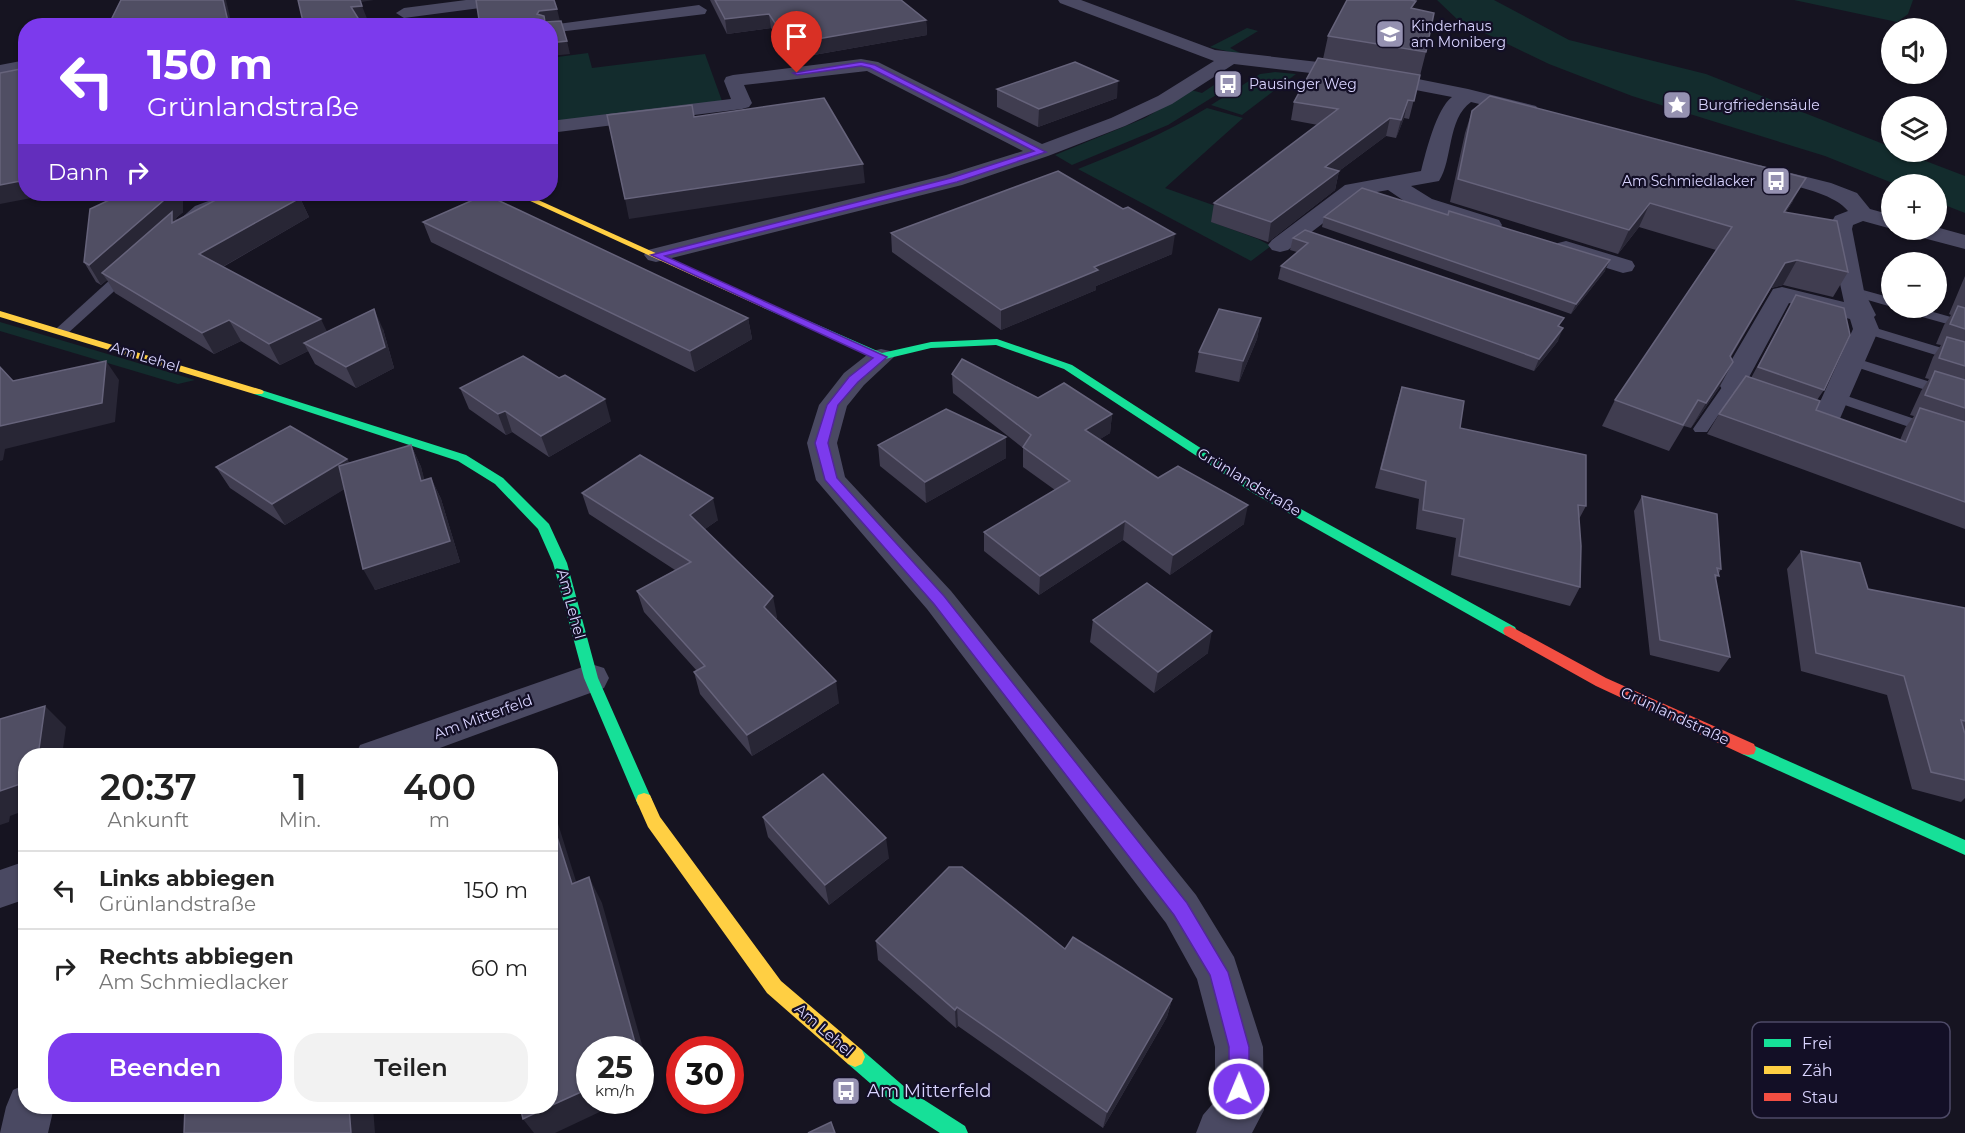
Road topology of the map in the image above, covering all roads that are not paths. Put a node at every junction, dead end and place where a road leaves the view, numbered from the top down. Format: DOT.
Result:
graph roads {
  1 [pos="503,0"];
  2 [pos="1066,0"];
  3 [pos="699,10"];
  4 [pos="401,13"];
  5 [pos="558,27"];
  6 [pos="1231,58"];
  7 [pos="18,67"];
  8 [pos="0,70"];
  9 [pos="1468,94"];
  10 [pos="1544,114"];
  11 [pos="558,126"];
  12 [pos="1041,152"];
  13 [pos="1735,164"];
  14 [pos="1391,183"];
  15 [pos="210,201"];
  16 [pos="535,201"];
  17 [pos="1862,214"];
  18 [pos="1881,219"];
  19 [pos="1301,230"];
  20 [pos="1512,231"];
  21 [pos="165,237"];
  22 [pos="1947,237"];
  23 [pos="1326,241"];
  24 [pos="1545,242"];
  25 [pos="1965,242"];
  26 [pos="1280,246"];
  27 [pos="656,255"];
  28 [pos="140,261"];
  29 [pos="1623,266"];
  30 [pos="1852,291"];
  31 [pos="1881,300"];
  32 [pos="0,314"];
  33 [pos="1941,318"];
  34 [pos="1864,322"];
  35 [pos="1965,325"];
  36 [pos="62,332"];
  37 [pos="881,357"];
  38 [pos="1965,360"];
  39 [pos="1852,361"];
  40 [pos="1732,382"];
  41 [pos="1835,397"];
  42 [pos="1965,398"];
  43 [pos="1701,429"];
  44 [pos="1965,441"];
  45 [pos="591,678"];
  46 [pos="396,748"];
  47 [pos="1965,848"];
  48 [pos="18,883"];
  49 [pos="0,889"];
  50 [pos="28,1114"];
  51 [pos="23,1133"];
  52 [pos="958,1133"];
  53 [pos="1221,1133"];
  1 -- 4 [label="street"];
  2 -- 6 [label="street"];
  3 -- 5 [label="street"];
  6 -- 9 [label="street"];
  6 -- 12 [label="street"];
  7 -- 8 [label="street"];
  9 -- 10 [label="street"];
  9 -- 14 [label="street"];
  11 -- 12 [label="street"];
  12 -- 27 [label="street"];
  13 -- 17 [label="street"];
  14 -- 19 [label="street"];
  14 -- 20 [label="street"];
  15 -- 21 [label="lane"];
  16 -- 27 [label="street"];
  17 -- 18 [label="street"];
  17 -- 30 [label="street"];
  19 -- 23 [label="street"];
  19 -- 26 [label="street"];
  22 -- 25 [label="street"];
  24 -- 29 [label="street"];
  27 -- 37 [label="street"];
  28 -- 36 [label="lane"];
  30 -- 31 [label="lane"];
  30 -- 34 [label="street"];
  32 -- 36 [label="street, Am Lehel"];
  33 -- 35 [label="lane"];
  34 -- 38 [label="lane"];
  34 -- 39 [label="street"];
  34 -- 40 [label="street"];
  36 -- 45 [label="street, Am Lehel"];
  37 -- 47 [label="street, Grünlandstraße"];
  37 -- 53 [label="street"];
  39 -- 41 [label="street"];
  39 -- 42 [label="lane"];
  40 -- 41 [label="street"];
  40 -- 43 [label="lane"];
  41 -- 44 [label="lane"];
  45 -- 46 [label="street, Am Mitterfeld"];
  45 -- 52 [label="street, Am Lehel"];
  48 -- 49 [label="street"];
  50 -- 51 [label="street"];
}
